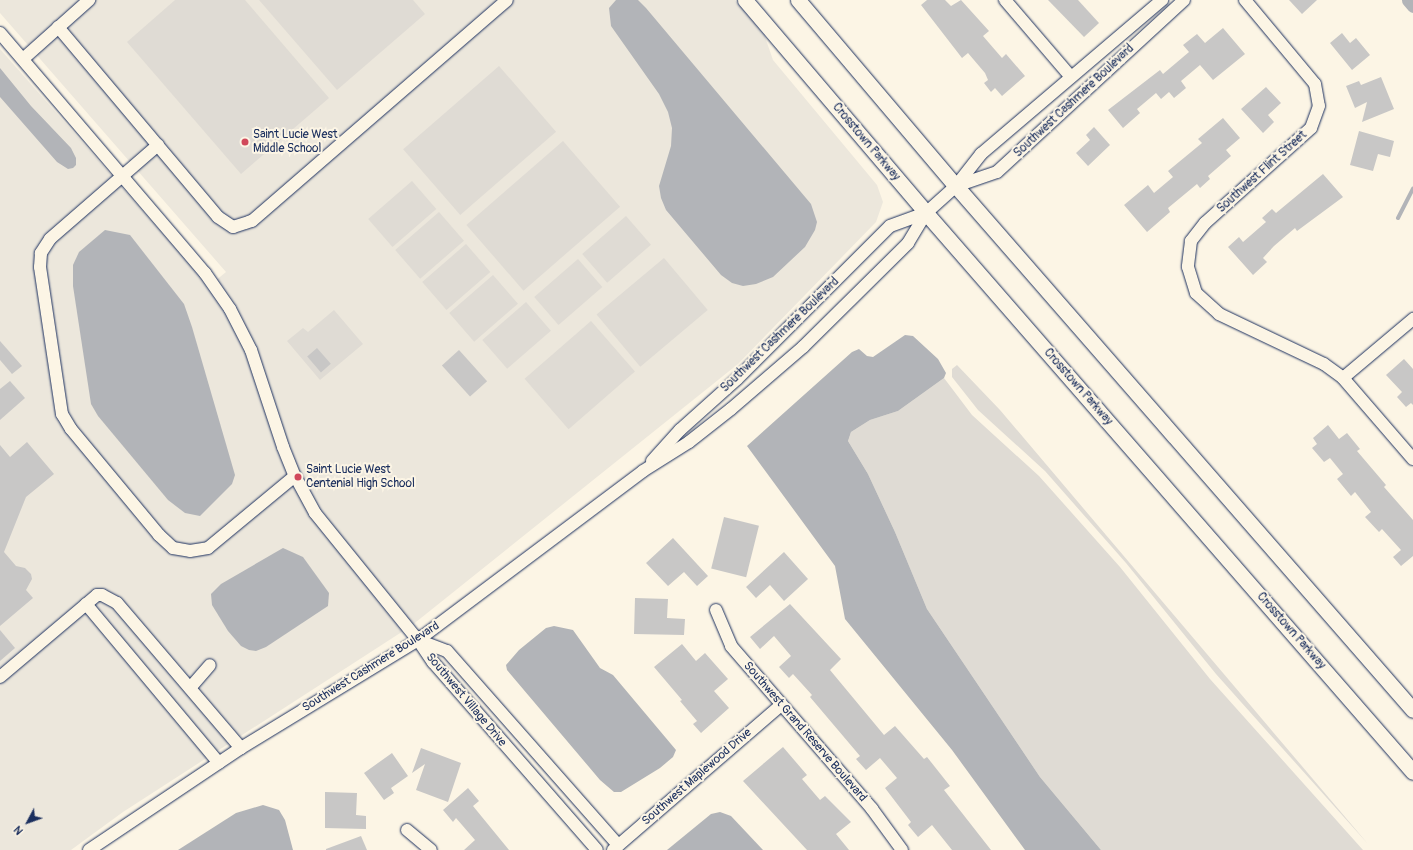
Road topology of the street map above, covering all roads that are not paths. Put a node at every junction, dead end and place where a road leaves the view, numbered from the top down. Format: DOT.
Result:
graph roads {
  1 [pos="88,0"];
  2 [pos="508,0"];
  3 [pos="745,0"];
  4 [pos="798,0"];
  5 [pos="1005,0"];
  6 [pos="1162,0"];
  7 [pos="1184,0"];
  8 [pos="1244,0"];
  9 [pos="58,27"];
  10 [pos="0,33"];
  11 [pos="23,59"];
  12 [pos="1071,77"];
  13 [pos="158,145"];
  14 [pos="124,176"];
  15 [pos="956,186"];
  16 [pos="926,214"];
  17 [pos="1413,319"];
  18 [pos="1343,378"];
  19 [pos="1413,459"];
  20 [pos="643,471"];
  21 [pos="295,476"];
  22 [pos="86,604"];
  23 [pos="716,610"];
  24 [pos="418,640"];
  25 [pos="210,665"];
  26 [pos="0,676"];
  27 [pos="190,688"];
  28 [pos="781,705"];
  29 [pos="1413,710"];
  30 [pos="241,748"];
  31 [pos="219,763"];
  32 [pos="1413,772"];
  33 [pos="407,830"];
  34 [pos="616,848"];
  35 [pos="89,850"];
  36 [pos="431,850"];
  37 [pos="597,850"];
  38 [pos="902,850"];
  1 -- 9 [label="street"];
  2 -- 13 [label="street"];
  3 -- 16 [label="main road, Crosstown Parkway"];
  4 -- 15 [label="main road"];
  5 -- 12 [label="street"];
  6 -- 12 [label="street, Southwest Cashmere Boulevard"];
  7 -- 15 [label="street, Southwest Cashmere Boulevard"];
  8 -- 18 [label="street, Southwest Flint Street"];
  9 -- 11 [label="street"];
  9 -- 13 [label="street"];
  10 -- 11 [label="street"];
  11 -- 14 [label="street"];
  12 -- 15 [label="street, Southwest Cashmere Boulevard"];
  13 -- 14 [label="street"];
  14 -- 21 [label="street"];
  14 -- 21 [label="street"];
  15 -- 16 [label="street, Southwest Cashmere Boulevard"];
  15 -- 29 [label="main road"];
  16 -- 20 [label="street, Southwest Cashmere Boulevard"];
  16 -- 20 [label="street, Southwest Cashmere Boulevard"];
  16 -- 32 [label="main road, Crosstown Parkway"];
  17 -- 18 [label="street"];
  18 -- 19 [label="street, Southwest Flint Street"];
  20 -- 24 [label="street, Southwest Cashmere Boulevard"];
  21 -- 24 [label="street"];
  22 -- 26 [label="street"];
  22 -- 27 [label="street"];
  22 -- 31 [label="street"];
  23 -- 28 [label="street, Southwest Grand Reserve Boulevard"];
  24 -- 30 [label="street, Southwest Cashmere Boulevard"];
  24 -- 34 [label="street, Southwest Village Drive"];
  24 -- 37 [label="street, Southwest Village Drive"];
  25 -- 27 [label="street"];
  27 -- 30 [label="street"];
  28 -- 34 [label="street, Southwest Maplewood Drive"];
  28 -- 38 [label="street, Southwest Grand Reserve Boulevard"];
  30 -- 31 [label="street, Southwest Cashmere Boulevard"];
  31 -- 35 [label="street, Southwest Cashmere Boulevard"];
  33 -- 36 [label="street"];
}
